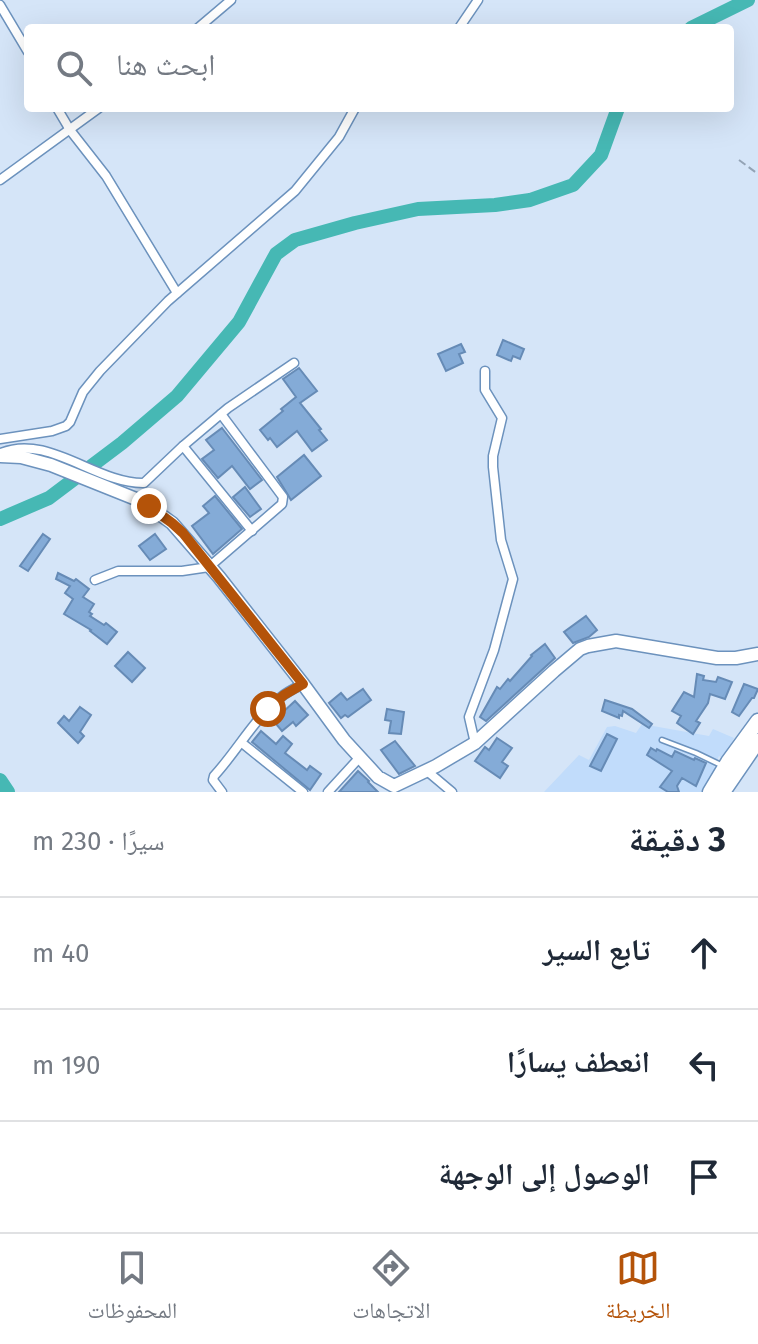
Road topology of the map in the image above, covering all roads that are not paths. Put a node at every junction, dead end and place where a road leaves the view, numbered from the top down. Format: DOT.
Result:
graph roads {
  1 [pos="231,0"];
  2 [pos="478,0"];
  3 [pos="0,5"];
  4 [pos="203,24"];
  5 [pos="462,24"];
  6 [pos="24,45"];
  7 [pos="59,112"];
  8 [pos="94,112"];
  9 [pos="353,112"];
  10 [pos="70,130"];
  11 [pos="0,180"];
  12 [pos="177,293"];
  13 [pos="294,363"];
  14 [pos="485,371"];
  15 [pos="221,414"];
  16 [pos="0,439"];
  17 [pos="183,446"];
  18 [pos="0,455"];
  19 [pos="106,480"];
  20 [pos="252,531"];
  21 [pos="209,567"];
  22 [pos="95,580"];
  23 [pos="758,654"];
  24 [pos="303,684"];
  25 [pos="758,721"];
  26 [pos="662,740"];
  27 [pos="758,741"];
  28 [pos="242,743"];
  29 [pos="475,743"];
  30 [pos="360,757"];
  31 [pos="730,770"];
  32 [pos="427,771"];
  33 [pos="397,789"];
  34 [pos="222,792"];
  35 [pos="303,792"];
  36 [pos="328,792"];
  37 [pos="452,792"];
  38 [pos="710,792"];
  39 [pos="723,792"];
  1 -- 4 [label="street"];
  2 -- 5 [label="street"];
  3 -- 6 [label="street"];
  7 -- 10 [label="street"];
  8 -- 10 [label="street"];
  9 -- 12 [label="street"];
  10 -- 11 [label="street"];
  10 -- 12 [label="street"];
  12 -- 16 [label="street"];
  13 -- 15 [label="street"];
  14 -- 29 [label="street"];
  15 -- 17 [label="street"];
  15 -- 20 [label="street"];
  17 -- 19 [label="street"];
  17 -- 20 [label="street"];
  18 -- 19 [label="main road"];
  19 -- 21 [label="main road"];
  20 -- 21 [label="street"];
  21 -- 22 [label="street"];
  21 -- 24 [label="main road"];
  23 -- 29 [label="main road"];
  24 -- 28 [label="street"];
  24 -- 30 [label="main road"];
  25 -- 31 [label="main road"];
  26 -- 31 [label="lane"];
  27 -- 31 [label="main road"];
  28 -- 34 [label="street"];
  28 -- 35 [label="street"];
  29 -- 32 [label="main road"];
  30 -- 33 [label="main road"];
  30 -- 36 [label="street"];
  31 -- 38 [label="main road"];
  31 -- 39 [label="main road"];
  32 -- 33 [label="main road"];
  32 -- 37 [label="street"];
}
